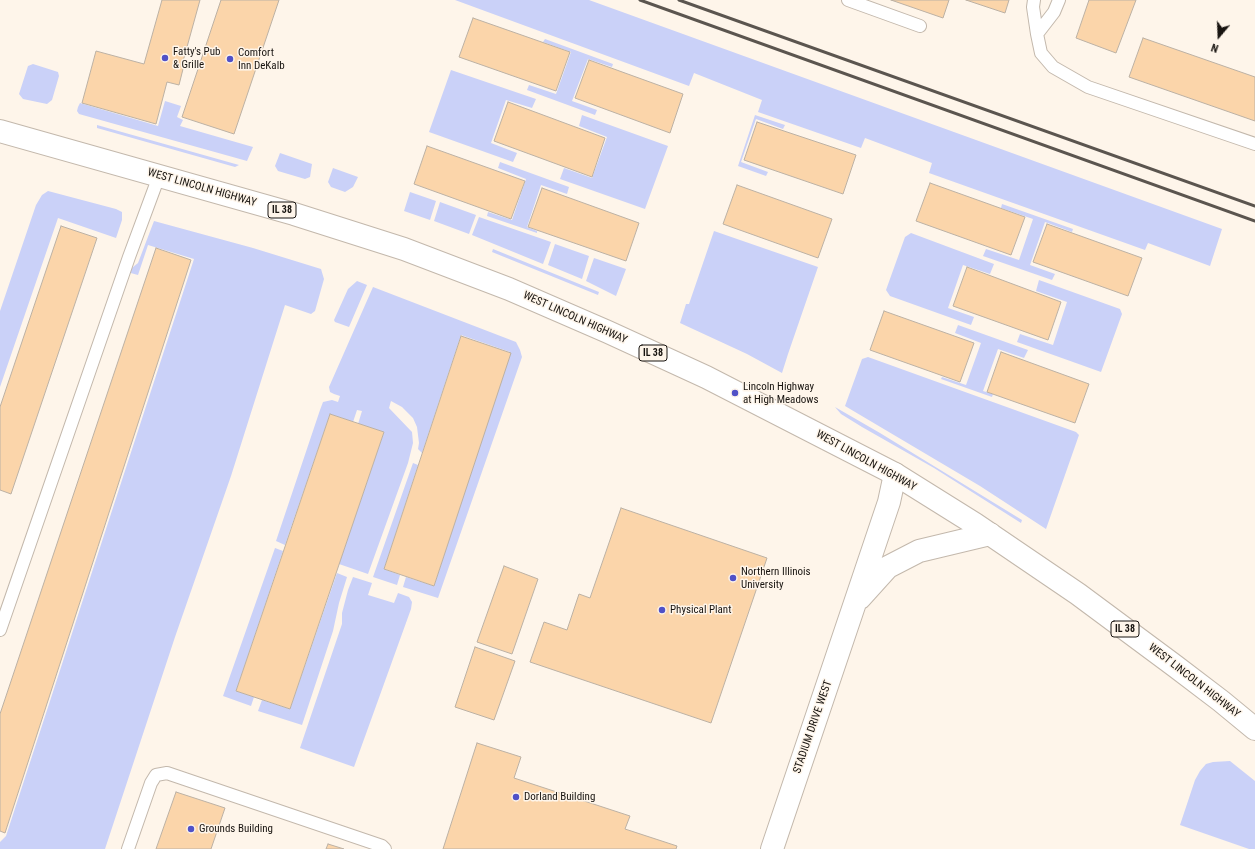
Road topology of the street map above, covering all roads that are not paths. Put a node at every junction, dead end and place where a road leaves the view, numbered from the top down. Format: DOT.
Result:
graph roads {
  1 [pos="848,0"];
  2 [pos="1034,0"];
  3 [pos="1059,0"];
  4 [pos="920,26"];
  5 [pos="1037,34"];
  6 [pos="0,131"];
  7 [pos="1255,144"];
  8 [pos="159,176"];
  9 [pos="895,474"];
  10 [pos="990,534"];
  11 [pos="854,605"];
  12 [pos="0,630"];
  13 [pos="1255,729"];
  14 [pos="128,849"];
  15 [pos="385,849"];
  16 [pos="772,849"];
  1 -- 4 [label="lane"];
  2 -- 5 [label="lane"];
  3 -- 5 [label="lane"];
  5 -- 7 [label="lane"];
  6 -- 8 [label="main road, WEST LINCOLN HIGHWAY / IL 38"];
  8 -- 9 [label="main road, WEST LINCOLN HIGHWAY / IL 38"];
  8 -- 12 [label="lane"];
  9 -- 10 [label="main road, WEST LINCOLN HIGHWAY / IL 38"];
  9 -- 11 [label="main road, STADIUM DRIVE WEST"];
  10 -- 11 [label="main road, STADIUM DRIVE WEST"];
  10 -- 13 [label="main road, WEST LINCOLN HIGHWAY / IL 38"];
  11 -- 16 [label="main road, STADIUM DRIVE WEST"];
  14 -- 15 [label="lane"];
}
